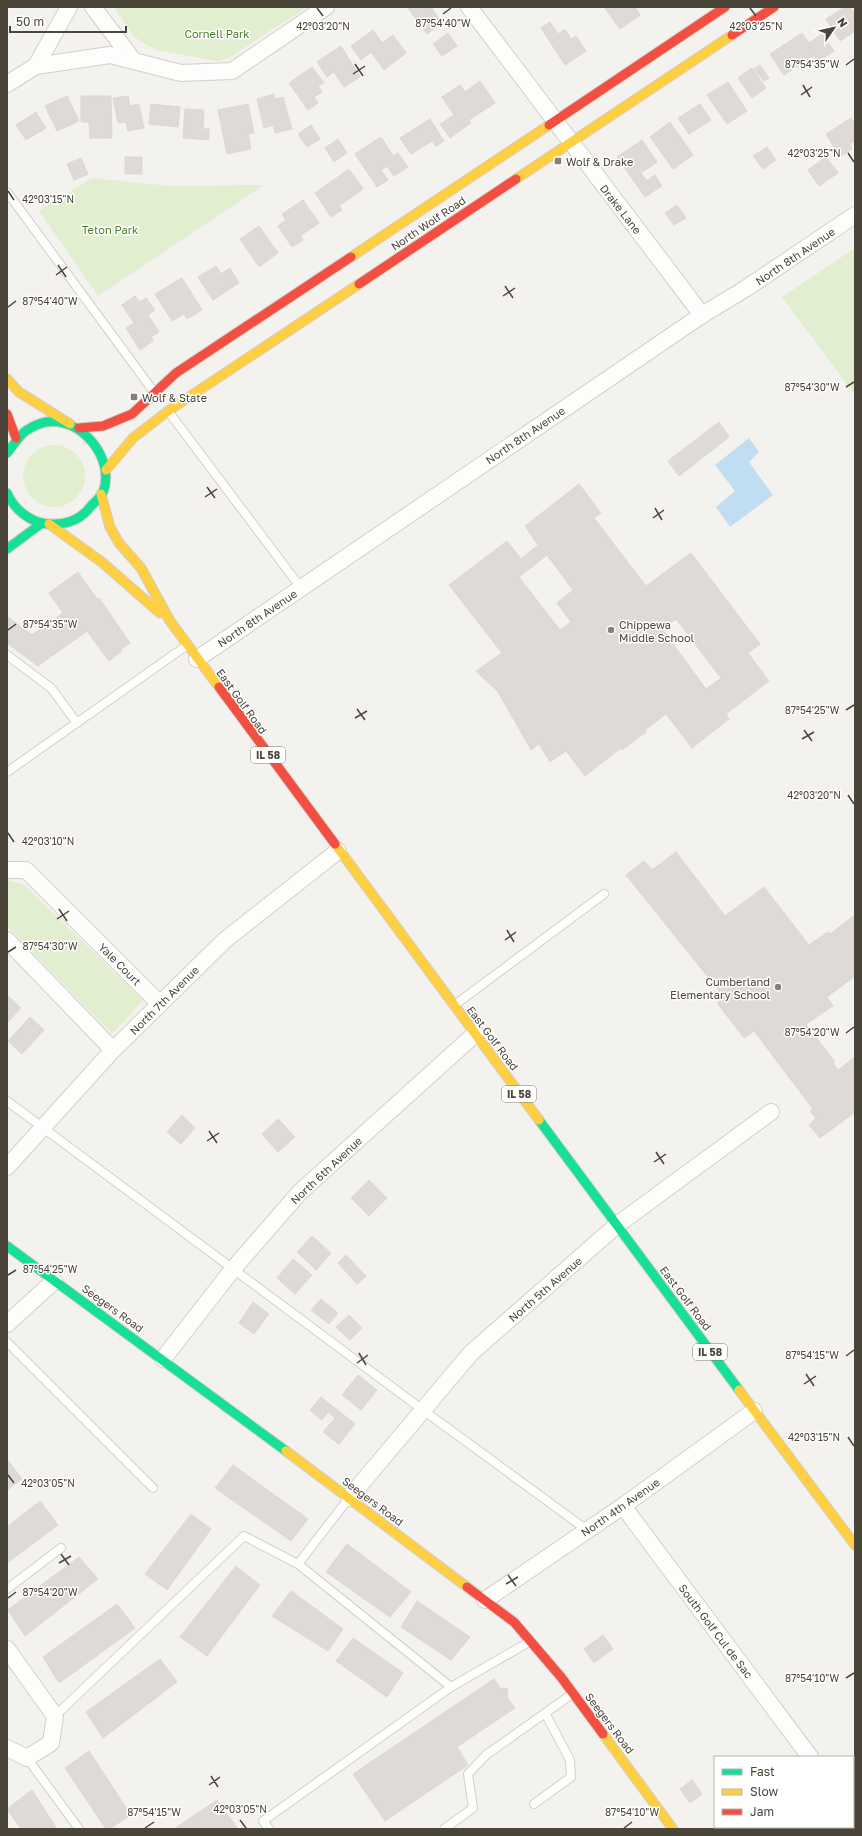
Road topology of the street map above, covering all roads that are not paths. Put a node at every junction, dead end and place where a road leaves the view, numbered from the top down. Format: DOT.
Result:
graph roads {
  1 [pos="68,7"];
  2 [pos="93,7"];
  3 [pos="326,7"];
  4 [pos="469,7"];
  5 [pos="725,7"];
  6 [pos="774,7"];
  7 [pos="133,60"];
  8 [pos="36,66"];
  9 [pos="7,84"];
  10 [pos="555,122"];
  11 [pos="570,143"];
  12 [pos="7,192"];
  13 [pos="855,215"];
  14 [pos="702,315"];
  15 [pos="7,379"];
  16 [pos="161,402"];
  17 [pos="7,414"];
  18 [pos="70,424"];
  19 [pos="79,428"];
  20 [pos="12,441"];
  21 [pos="7,453"];
  22 [pos="106,470"];
  23 [pos="101,494"];
  24 [pos="8,498"];
  25 [pos="46,524"];
  26 [pos="7,549"];
  27 [pos="301,588"];
  28 [pos="170,622"];
  29 [pos="187,645"];
  30 [pos="7,655"];
  31 [pos="197,659"];
  32 [pos="77,723"];
  33 [pos="7,772"];
  34 [pos="338,851"];
  35 [pos="7,870"];
  36 [pos="604,894"];
  37 [pos="7,940"];
  38 [pos="160,1004"];
  39 [pos="454,1006"];
  40 [pos="475,1034"];
  41 [pos="113,1050"];
  42 [pos="7,1101"];
  43 [pos="770,1112"];
  44 [pos="43,1127"];
  45 [pos="7,1167"];
  46 [pos="617,1226"];
  47 [pos="7,1246"];
  48 [pos="232,1269"];
  49 [pos="54,1281"];
  50 [pos="7,1324"];
  51 [pos="7,1342"];
  52 [pos="163,1359"];
  53 [pos="423,1410"];
  54 [pos="754,1411"];
  55 [pos="153,1488"];
  56 [pos="349,1498"];
  57 [pos="623,1506"];
  58 [pos="587,1530"];
  59 [pos="855,1545"];
  60 [pos="61,1548"];
  61 [pos="298,1564"];
  62 [pos="7,1589"];
  63 [pos="485,1600"];
  64 [pos="531,1640"];
  65 [pos="7,1650"];
  66 [pos="451,1687"];
  67 [pos="573,1693"];
  68 [pos="546,1713"];
  69 [pos="55,1716"];
  70 [pos="7,1748"];
  71 [pos="809,1756"];
  72 [pos="27,1758"];
  73 [pos="534,1804"];
  74 [pos="854,1813"];
  75 [pos="855,1818"];
  76 [pos="79,1829"];
  77 [pos="269,1829"];
  78 [pos="444,1829"];
  79 [pos="673,1829"];
  1 -- 8 [label="street"];
  2 -- 7 [label="street"];
  3 -- 7 [label="street"];
  4 -- 10 [label="street, Drake Lane"];
  5 -- 10 [label="main road, North Wolf Road"];
  6 -- 11 [label="main road, North Wolf Road"];
  7 -- 8 [label="street"];
  8 -- 9 [label="street"];
  10 -- 11 [label="street, Drake Lane"];
  10 -- 16 [label="main road, North Wolf Road"];
  11 -- 14 [label="street, Drake Lane"];
  11 -- 16 [label="main road, North Wolf Road"];
  12 -- 16 [label="lane"];
  13 -- 14 [label="street, North 8th Avenue"];
  14 -- 27 [label="street, North 8th Avenue"];
  15 -- 18 [label="main road"];
  16 -- 19 [label="main road, North Wolf Road"];
  16 -- 22 [label="main road, North Wolf Road"];
  16 -- 27 [label="lane"];
  17 -- 20 [label="main road"];
  18 -- 19 [label="main road, IL 58"];
  18 -- 20 [label="main road, IL 58"];
  19 -- 22 [label="main road, IL 58"];
  20 -- 21 [label="main road, IL 58"];
  22 -- 23 [label="main road, IL 58"];
  23 -- 25 [label="main road, IL 58"];
  23 -- 28 [label="main road, East Golf Road / IL 58"];
  24 -- 25 [label="main road, IL 58"];
  25 -- 26 [label="main road"];
  25 -- 28 [label="main road, East Golf Road / IL 58"];
  27 -- 31 [label="street, North 8th Avenue"];
  28 -- 29 [label="main road, East Golf Road / IL 58"];
  29 -- 31 [label="main road, East Golf Road / IL 58"];
  29 -- 32 [label="lane"];
  30 -- 32 [label="lane"];
  31 -- 34 [label="main road, East Golf Road / IL 58"];
  32 -- 33 [label="lane"];
  34 -- 38 [label="street, North 7th Avenue"];
  34 -- 39 [label="main road, East Golf Road / IL 58"];
  35 -- 38 [label="street, Yale Court"];
  36 -- 39 [label="lane"];
  37 -- 41 [label="street"];
  38 -- 41 [label="street, North 7th Avenue"];
  39 -- 40 [label="main road, East Golf Road / IL 58"];
  40 -- 46 [label="main road, East Golf Road / IL 58"];
  40 -- 48 [label="street, North 6th Avenue"];
  41 -- 44 [label="street, North 7th Avenue"];
  42 -- 44 [label="lane"];
  43 -- 46 [label="street, North 5th Avenue"];
  44 -- 45 [label="street, North 7th Avenue"];
  44 -- 48 [label="lane"];
  46 -- 53 [label="street, North 5th Avenue"];
  46 -- 54 [label="main road, East Golf Road / IL 58"];
  47 -- 49 [label="main road, Seegers Road"];
  48 -- 52 [label="street, North 6th Avenue"];
  48 -- 53 [label="lane"];
  49 -- 50 [label="street"];
  49 -- 52 [label="main road, Seegers Road"];
  51 -- 55 [label="lane"];
  52 -- 56 [label="main road, Seegers Road"];
  53 -- 56 [label="street, North 5th Avenue"];
  53 -- 58 [label="lane"];
  54 -- 57 [label="street, North 4th Avenue"];
  54 -- 59 [label="main road, East Golf Road / IL 58"];
  56 -- 61 [label="lane"];
  56 -- 63 [label="main road, Seegers Road"];
  57 -- 58 [label="street, North 4th Avenue"];
  57 -- 71 [label="street, South Golf Cul de Sac"];
  58 -- 63 [label="street, North 4th Avenue"];
  60 -- 62 [label="lane"];
  61 -- 66 [label="lane"];
  61 -- 69 [label="lane"];
  63 -- 64 [label="main road, Seegers Road"];
  64 -- 66 [label="lane"];
  64 -- 67 [label="main road, Seegers Road"];
  65 -- 69 [label="street"];
  66 -- 77 [label="lane"];
  67 -- 68 [label="lane"];
  67 -- 79 [label="main road, Seegers Road"];
  68 -- 73 [label="lane"];
  68 -- 78 [label="lane"];
  69 -- 72 [label="street"];
  70 -- 72 [label="street"];
  72 -- 76 [label="lane"];
  74 -- 75 [label="street"];
}
